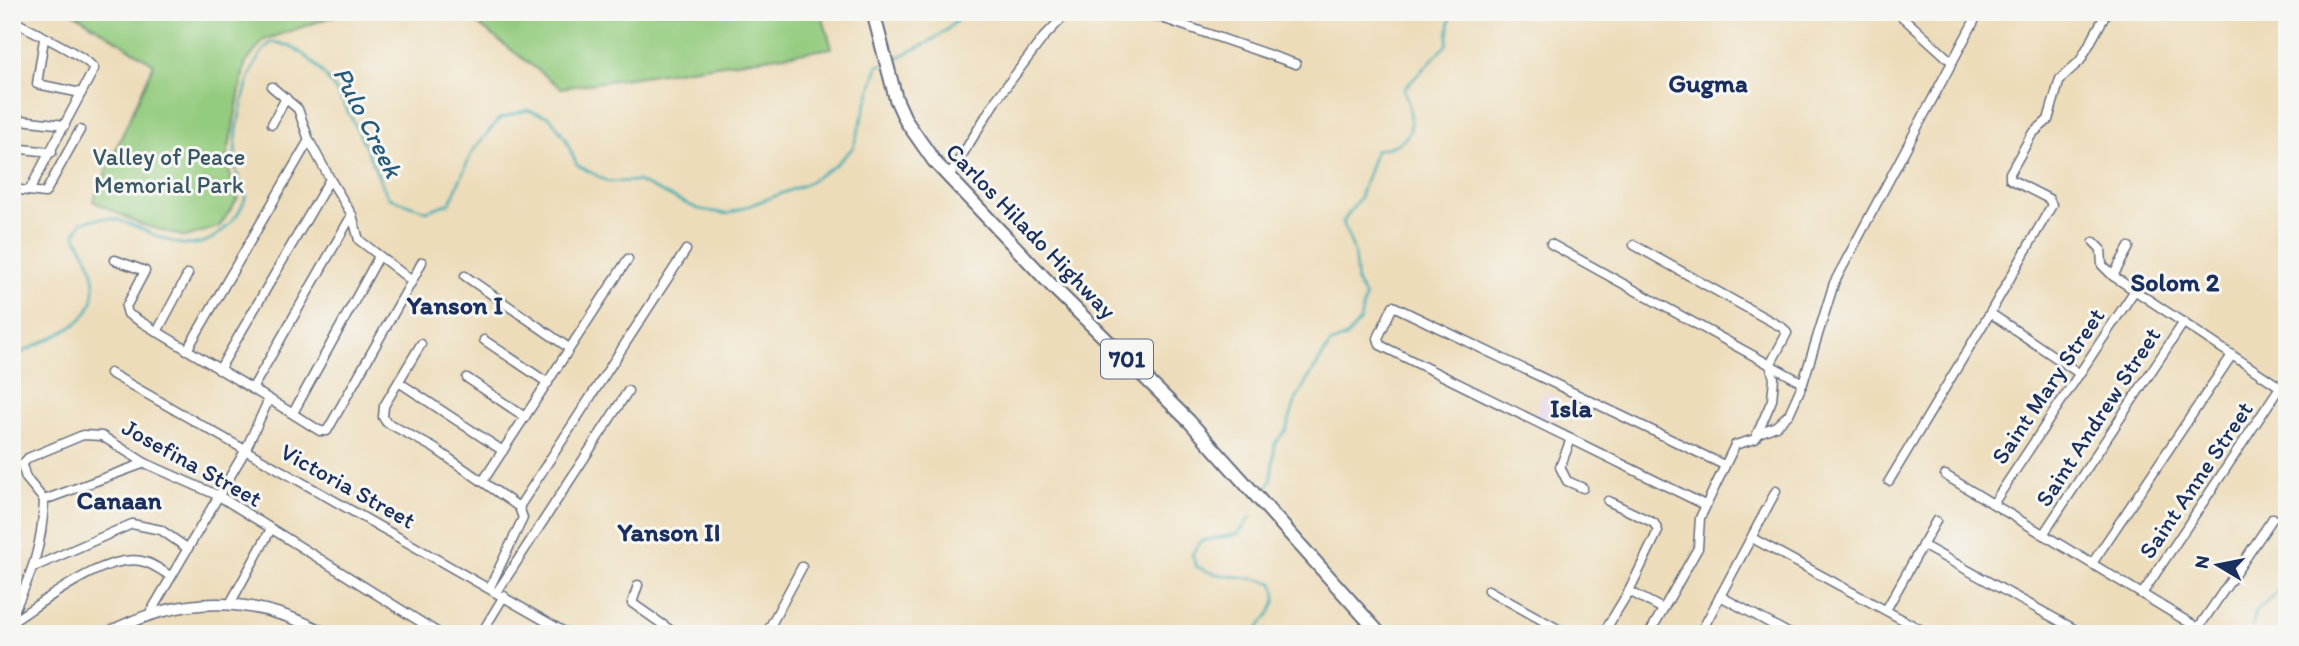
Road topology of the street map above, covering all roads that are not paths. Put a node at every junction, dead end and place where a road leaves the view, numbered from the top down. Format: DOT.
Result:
graph roads {
  1 [pos="873,12"];
  2 [pos="1069,12"];
  3 [pos="1142,12"];
  4 [pos="1897,12"];
  5 [pos="1979,12"];
  6 [pos="2107,12"];
  7 [pos="1167,16"];
  8 [pos="12,20"];
  9 [pos="44,39"];
  10 [pos="1952,62"];
  11 [pos="1296,64"];
  12 [pos="272,87"];
  13 [pos="81,93"];
  14 [pos="286,98"];
  15 [pos="12,119"];
  16 [pos="272,124"];
  17 [pos="65,125"];
  18 [pos="80,130"];
  19 [pos="309,140"];
  20 [pos="12,148"];
  21 [pos="52,152"];
  22 [pos="330,178"];
  23 [pos="948,178"];
  24 [pos="12,189"];
  25 [pos="29,191"];
  26 [pos="352,215"];
  27 [pos="2094,242"];
  28 [pos="1551,244"];
  29 [pos="1634,245"];
  30 [pos="2129,247"];
  31 [pos="686,250"];
  32 [pos="378,257"];
  33 [pos="628,259"];
  34 [pos="115,260"];
  35 [pos="422,262"];
  36 [pos="188,274"];
  37 [pos="465,276"];
  38 [pos="2113,276"];
  39 [pos="412,281"];
  40 [pos="2135,290"];
  41 [pos="1990,313"];
  42 [pos="2184,322"];
  43 [pos="157,332"];
  44 [pos="484,340"];
  45 [pos="421,344"];
  46 [pos="569,348"];
  47 [pos="187,350"];
  48 [pos="2232,355"];
  49 [pos="1770,365"];
  50 [pos="219,370"];
  51 [pos="110,373"];
  52 [pos="2080,374"];
  53 [pos="467,379"];
  54 [pos="400,383"];
  55 [pos="548,383"];
  56 [pos="1804,383"];
  57 [pos="252,389"];
  58 [pos="628,391"];
  59 [pos="269,399"];
  60 [pos="293,413"];
  61 [pos="525,417"];
  62 [pos="1757,434"];
  63 [pos="1571,439"];
  64 [pos="245,451"];
  65 [pos="503,451"];
  66 [pos="145,463"];
  67 [pos="12,464"];
  68 [pos="22,465"];
  69 [pos="1724,465"];
  70 [pos="1945,475"];
  71 [pos="483,481"];
  72 [pos="1889,481"];
  73 [pos="1583,488"];
  74 [pos="1776,491"];
  75 [pos="219,496"];
  76 [pos="44,500"];
  77 [pos="1608,501"];
  78 [pos="1993,504"];
  79 [pos="1704,505"];
  80 [pos="519,507"];
  81 [pos="2273,518"];
  82 [pos="1936,521"];
  83 [pos="271,529"];
  84 [pos="2044,533"];
  85 [pos="1752,538"];
  86 [pos="1922,545"];
  87 [pos="187,548"];
  88 [pos="2093,562"];
  89 [pos="36,566"];
  90 [pos="802,567"];
  91 [pos="170,576"];
  92 [pos="638,585"];
  93 [pos="1488,590"];
  94 [pos="497,591"];
  95 [pos="1629,591"];
  96 [pos="2143,594"];
  97 [pos="1720,596"];
  98 [pos="231,602"];
  99 [pos="1662,609"];
  100 [pos="1886,610"];
  101 [pos="150,613"];
  102 [pos="12,615"];
  103 [pos="12,622"];
  104 [pos="2199,627"];
  105 [pos="106,634"];
  106 [pos="327,634"];
  107 [pos="440,634"];
  108 [pos="481,634"];
  109 [pos="568,634"];
  110 [pos="676,634"];
  111 [pos="766,634"];
  112 [pos="1380,634"];
  113 [pos="1567,634"];
  114 [pos="1603,634"];
  115 [pos="1649,634"];
  116 [pos="1700,634"];
  117 [pos="1790,634"];
  118 [pos="1929,634"];
  119 [pos="2083,634"];
  120 [pos="2208,634"];
  1 -- 23 [label="main road, Carlos Hilado Highway / 701"];
  2 -- 23 [label="street"];
  3 -- 7 [label="street"];
  4 -- 10 [label="street"];
  5 -- 10 [label="street"];
  6 -- 41 [label="street"];
  7 -- 11 [label="street"];
  8 -- 9 [label="street"];
  9 -- 13 [label="street"];
  9 -- 13 [label="street"];
  10 -- 56 [label="street"];
  12 -- 14 [label="street"];
  13 -- 17 [label="street"];
  14 -- 16 [label="street"];
  14 -- 19 [label="street"];
  15 -- 17 [label="street"];
  17 -- 21 [label="street"];
  18 -- 25 [label="street"];
  19 -- 22 [label="street"];
  19 -- 47 [label="street"];
  20 -- 21 [label="street"];
  21 -- 25 [label="street"];
  22 -- 26 [label="street"];
  22 -- 50 [label="street"];
  23 -- 112 [label="main road, Carlos Hilado Highway / 701"];
  24 -- 25 [label="street"];
  26 -- 32 [label="street"];
  26 -- 57 [label="street"];
  27 -- 38 [label="street"];
  28 -- 49 [label="street"];
  29 -- 49 [label="street"];
  30 -- 38 [label="street"];
  31 -- 80 [label="street"];
  32 -- 39 [label="street"];
  32 -- 60 [label="street"];
  33 -- 46 [label="street"];
  34 -- 43 [label="street"];
  35 -- 39 [label="street"];
  36 -- 43 [label="street"];
  37 -- 46 [label="street"];
  38 -- 40 [label="street"];
  39 -- 60 [label="street"];
  40 -- 42 [label="street"];
  40 -- 52 [label="street, Saint Mary Street"];
  41 -- 52 [label="street"];
  41 -- 72 [label="street"];
  42 -- 48 [label="street"];
  42 -- 84 [label="street, Saint Andrew Street"];
  43 -- 47 [label="street"];
  44 -- 55 [label="street"];
  45 -- 54 [label="street"];
  46 -- 55 [label="street"];
  47 -- 50 [label="street"];
  48 -- 88 [label="street"];
  48 -- 96 [label="street, Saint Anne Street"];
  49 -- 56 [label="street"];
  49 -- 62 [label="street"];
  50 -- 57 [label="street"];
  51 -- 64 [label="street, Victoria Street"];
  52 -- 78 [label="street, Saint Mary Street"];
  53 -- 61 [label="street"];
  54 -- 65 [label="street"];
  54 -- 71 [label="street"];
  55 -- 61 [label="street"];
  56 -- 62 [label="street"];
  57 -- 59 [label="street"];
  58 -- 94 [label="street"];
  59 -- 60 [label="street"];
  59 -- 64 [label="street"];
  61 -- 65 [label="street"];
  62 -- 69 [label="street"];
  63 -- 69 [label="street"];
  63 -- 73 [label="street"];
  63 -- 79 [label="street"];
  64 -- 75 [label="street"];
  64 -- 94 [label="street, Victoria Street"];
  65 -- 71 [label="street"];
  66 -- 68 [label="street, Josefina Street"];
  66 -- 75 [label="street, Josefina Street"];
  66 -- 76 [label="street"];
  67 -- 68 [label="street"];
  68 -- 76 [label="street"];
  69 -- 79 [label="street"];
  70 -- 78 [label="street"];
  71 -- 80 [label="street"];
  74 -- 85 [label="street"];
  75 -- 83 [label="street, Josefina Street"];
  75 -- 87 [label="street"];
  76 -- 89 [label="street"];
  77 -- 95 [label="street"];
  78 -- 84 [label="street"];
  79 -- 99 [label="street"];
  80 -- 94 [label="street"];
  81 -- 104 [label="street"];
  82 -- 86 [label="street"];
  83 -- 98 [label="street"];
  83 -- 107 [label="street, Josefina Street"];
  84 -- 88 [label="street"];
  85 -- 97 [label="street"];
  85 -- 100 [label="street"];
  86 -- 100 [label="street"];
  86 -- 119 [label="street"];
  87 -- 89 [label="street"];
  87 -- 91 [label="street"];
  88 -- 96 [label="street"];
  89 -- 102 [label="street"];
  90 -- 111 [label="street"];
  91 -- 101 [label="street"];
  91 -- 103 [label="street"];
  92 -- 110 [label="street"];
  93 -- 113 [label="street"];
  94 -- 108 [label="street"];
  94 -- 109 [label="street, Victoria Street"];
  95 -- 99 [label="street"];
  95 -- 114 [label="street"];
  96 -- 104 [label="street"];
  97 -- 116 [label="street"];
  97 -- 117 [label="street"];
  98 -- 101 [label="street"];
  98 -- 106 [label="street"];
  99 -- 115 [label="street"];
  100 -- 118 [label="street"];
  101 -- 105 [label="street"];
  104 -- 120 [label="street"];
}
